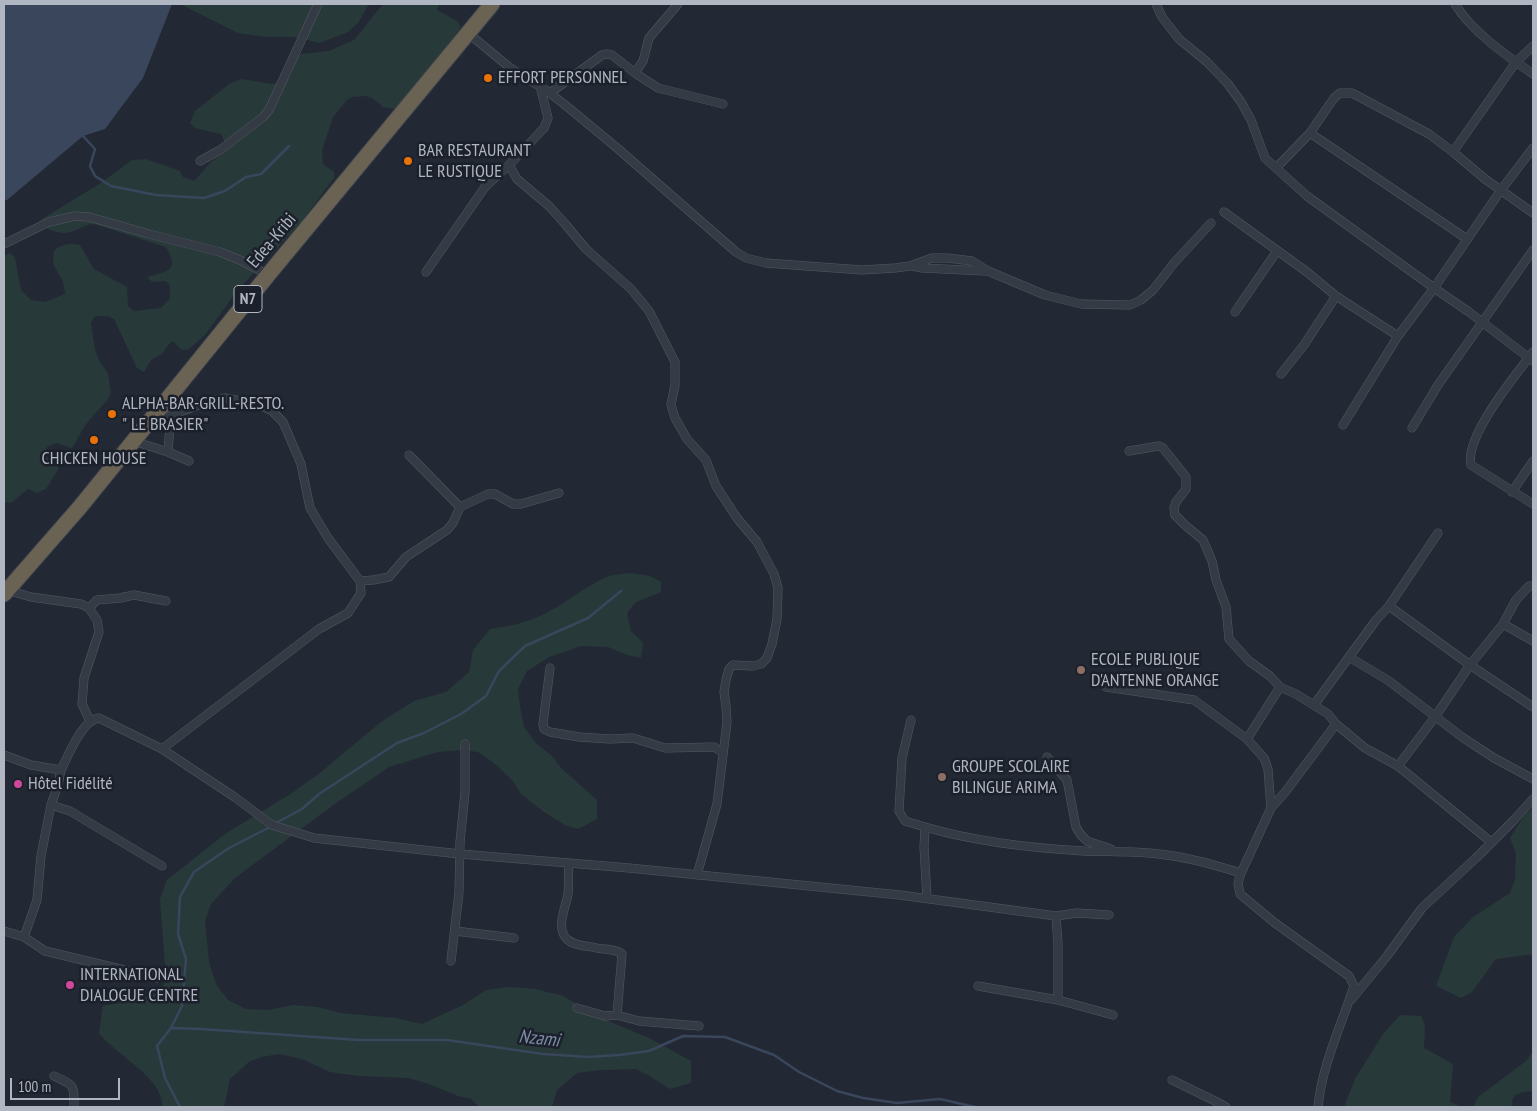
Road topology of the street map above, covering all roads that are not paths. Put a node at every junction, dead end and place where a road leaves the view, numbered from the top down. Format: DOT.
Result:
graph roads {
  1 [pos="318,4"];
  2 [pos="492,4"];
  3 [pos="678,4"];
  4 [pos="1156,4"];
  5 [pos="1455,4"];
  6 [pos="468,33"];
  7 [pos="1533,46"];
  8 [pos="1516,62"];
  9 [pos="635,73"];
  10 [pos="1533,74"];
  11 [pos="540,86"];
  12 [pos="550,93"];
  13 [pos="723,104"];
  14 [pos="1310,133"];
  15 [pos="1533,148"];
  16 [pos="1454,152"];
  17 [pos="200,161"];
  18 [pos="509,165"];
  19 [pos="1276,168"];
  20 [pos="1501,190"];
  21 [pos="1224,212"];
  22 [pos="1533,213"];
  23 [pos="1211,223"];
  24 [pos="1467,239"];
  25 [pos="4,244"];
  26 [pos="1533,250"];
  27 [pos="1277,251"];
  28 [pos="426,272"];
  29 [pos="268,275"];
  30 [pos="1434,288"];
  31 [pos="1336,296"];
  32 [pos="1235,312"];
  33 [pos="1482,323"];
  34 [pos="1398,336"];
  35 [pos="1532,357"];
  36 [pos="1281,374"];
  37 [pos="167,417"];
  38 [pos="150,420"];
  39 [pos="1343,425"];
  40 [pos="1412,428"];
  41 [pos="133,441"];
  42 [pos="1129,450"];
  43 [pos="168,452"];
  44 [pos="410,455"];
  45 [pos="190,461"];
  46 [pos="1533,461"];
  47 [pos="1512,492"];
  48 [pos="559,494"];
  49 [pos="1533,504"];
  50 [pos="460,507"];
  51 [pos="1438,532"];
  52 [pos="373,580"];
  53 [pos="360,581"];
  54 [pos="1533,586"];
  55 [pos="6,592"];
  56 [pos="361,593"];
  57 [pos="166,601"];
  58 [pos="1389,606"];
  59 [pos="89,608"];
  60 [pos="1503,624"];
  61 [pos="1533,640"];
  62 [pos="1350,657"];
  63 [pos="1470,665"];
  64 [pos="550,668"];
  65 [pos="1280,686"];
  66 [pos="1106,687"];
  67 [pos="1314,705"];
  68 [pos="1533,706"];
  69 [pos="1435,716"];
  70 [pos="912,720"];
  71 [pos="90,721"];
  72 [pos="1336,724"];
  73 [pos="1247,739"];
  74 [pos="465,744"];
  75 [pos="162,749"];
  76 [pos="722,752"];
  77 [pos="4,755"];
  78 [pos="1047,757"];
  79 [pos="1398,766"];
  80 [pos="61,770"];
  81 [pos="1533,779"];
  82 [pos="1533,799"];
  83 [pos="51,805"];
  84 [pos="1271,808"];
  85 [pos="925,827"];
  86 [pos="1491,842"];
  87 [pos="1117,852"];
  88 [pos="460,854"];
  89 [pos="569,863"];
  90 [pos="162,866"];
  91 [pos="1241,873"];
  92 [pos="697,875"];
  93 [pos="927,898"];
  94 [pos="1109,915"];
  95 [pos="1056,916"];
  96 [pos="4,931"];
  97 [pos="455,931"];
  98 [pos="24,937"];
  99 [pos="514,938"];
  100 [pos="451,961"];
  101 [pos="158,978"];
  102 [pos="978,986"];
  103 [pos="1058,1000"];
  104 [pos="1348,1004"];
  105 [pos="577,1008"];
  106 [pos="617,1015"];
  107 [pos="1113,1015"];
  108 [pos="699,1026"];
  109 [pos="54,1076"];
  110 [pos="1172,1080"];
  111 [pos="74,1107"];
  112 [pos="1226,1107"];
  113 [pos="1318,1107"];
  1 -- 17 [label="street"];
  2 -- 6 [label="highway, Edea-Kribi / N7"];
  3 -- 9 [label="street"];
  4 -- 19 [label="street"];
  5 -- 8 [label="street"];
  6 -- 11 [label="street"];
  6 -- 29 [label="highway, Edea-Kribi / N7"];
  7 -- 8 [label="street"];
  8 -- 10 [label="street"];
  8 -- 16 [label="street"];
  9 -- 12 [label="street"];
  9 -- 13 [label="street"];
  11 -- 12 [label="street"];
  11 -- 18 [label="street"];
  12 -- 23 [label="street"];
  14 -- 16 [label="street"];
  14 -- 19 [label="street"];
  14 -- 24 [label="street"];
  15 -- 20 [label="street"];
  16 -- 20 [label="street"];
  18 -- 28 [label="street"];
  18 -- 76 [label="street"];
  19 -- 30 [label="street"];
  20 -- 22 [label="street"];
  20 -- 24 [label="street"];
  21 -- 27 [label="street"];
  24 -- 30 [label="street"];
  25 -- 29 [label="street"];
  26 -- 33 [label="street"];
  27 -- 31 [label="street"];
  27 -- 32 [label="street"];
  29 -- 38 [label="highway, Edea-Kribi / N7"];
  30 -- 33 [label="street"];
  30 -- 34 [label="street"];
  31 -- 34 [label="street"];
  31 -- 36 [label="street"];
  33 -- 35 [label="street"];
  33 -- 40 [label="street"];
  34 -- 39 [label="street"];
  35 -- 47 [label="street"];
  37 -- 38 [label="street"];
  37 -- 43 [label="street"];
  37 -- 53 [label="street"];
  38 -- 41 [label="highway, Edea-Kribi / N7"];
  41 -- 43 [label="street"];
  41 -- 55 [label="highway, Edea-Kribi / N7"];
  42 -- 65 [label="street"];
  43 -- 45 [label="street"];
  44 -- 50 [label="street"];
  46 -- 47 [label="street"];
  47 -- 49 [label="street"];
  48 -- 50 [label="street"];
  50 -- 52 [label="street"];
  51 -- 58 [label="street"];
  52 -- 53 [label="street"];
  52 -- 56 [label="street"];
  53 -- 56 [label="street"];
  54 -- 60 [label="street"];
  55 -- 59 [label="street"];
  56 -- 75 [label="street"];
  57 -- 59 [label="street"];
  58 -- 62 [label="street"];
  58 -- 63 [label="street"];
  59 -- 71 [label="street"];
  60 -- 61 [label="street"];
  60 -- 63 [label="street"];
  62 -- 67 [label="street"];
  62 -- 69 [label="street"];
  63 -- 68 [label="street"];
  63 -- 69 [label="street"];
  64 -- 76 [label="street"];
  65 -- 67 [label="street"];
  65 -- 73 [label="street"];
  66 -- 73 [label="street"];
  67 -- 72 [label="street"];
  69 -- 79 [label="street"];
  69 -- 81 [label="street"];
  70 -- 85 [label="street"];
  71 -- 75 [label="street"];
  71 -- 80 [label="street"];
  72 -- 79 [label="street"];
  72 -- 84 [label="street"];
  73 -- 84 [label="street"];
  74 -- 88 [label="street"];
  75 -- 88 [label="street"];
  76 -- 92 [label="street"];
  77 -- 80 [label="street"];
  78 -- 87 [label="street"];
  79 -- 86 [label="street"];
  80 -- 83 [label="street"];
  82 -- 86 [label="street"];
  83 -- 90 [label="street"];
  83 -- 98 [label="street"];
  84 -- 91 [label="street"];
  85 -- 87 [label="street"];
  85 -- 93 [label="street"];
  86 -- 104 [label="street"];
  87 -- 91 [label="street"];
  88 -- 89 [label="street"];
  88 -- 97 [label="street"];
  89 -- 92 [label="street"];
  89 -- 106 [label="street"];
  91 -- 104 [label="street"];
  92 -- 93 [label="street"];
  93 -- 95 [label="street"];
  94 -- 95 [label="street"];
  95 -- 103 [label="street"];
  96 -- 98 [label="street"];
  97 -- 99 [label="street"];
  97 -- 100 [label="street"];
  98 -- 101 [label="street"];
  102 -- 103 [label="street"];
  103 -- 107 [label="street"];
  104 -- 113 [label="street"];
  105 -- 106 [label="street"];
  106 -- 108 [label="street"];
  109 -- 111 [label="street"];
  110 -- 112 [label="street"];
}
